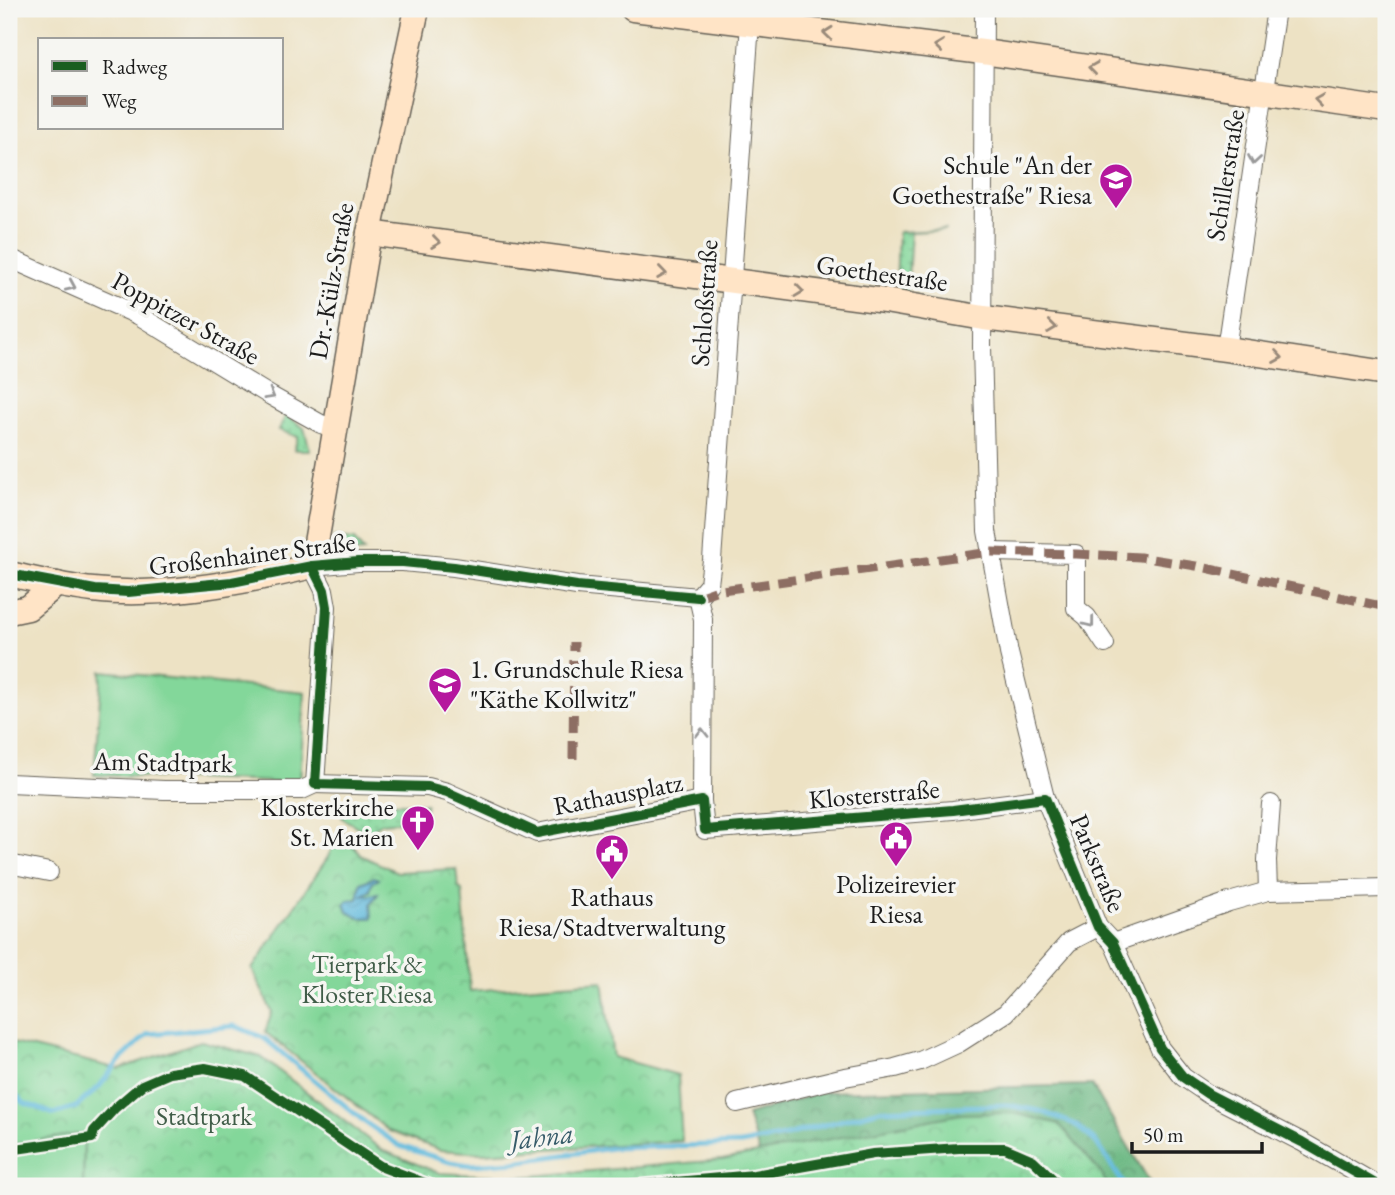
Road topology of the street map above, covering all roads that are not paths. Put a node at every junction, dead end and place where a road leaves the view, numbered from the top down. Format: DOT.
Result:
graph roads {
  1 [pos="417,9"];
  2 [pos="633,9"];
  3 [pos="984,9"];
  4 [pos="1276,9"];
  5 [pos="750,16"];
  6 [pos="983,52"];
  7 [pos="1264,93"];
  8 [pos="1386,110"];
  9 [pos="369,233"];
  10 [pos="9,258"];
  11 [pos="731,282"];
  12 [pos="984,318"];
  13 [pos="1226,349"];
  14 [pos="1386,373"];
  15 [pos="334,429"];
  16 [pos="990,552"];
  17 [pos="312,566"];
  18 [pos="9,574"];
  19 [pos="57,584"];
  20 [pos="698,597"];
  21 [pos="9,612"];
  22 [pos="1105,644"];
  23 [pos="9,783"];
  24 [pos="315,784"];
  25 [pos="1045,798"];
  26 [pos="702,802"];
  27 [pos="1271,804"];
  28 [pos="705,830"];
  29 [pos="9,864"];
  30 [pos="49,872"];
  31 [pos="1386,888"];
  32 [pos="1268,891"];
  33 [pos="1098,927"];
  34 [pos="1113,943"];
  35 [pos="737,1103"];
  36 [pos="1380,1186"];
  1 -- 9 [label="main road, Dr.-Külz-Straße"];
  2 -- 5 [label="main road"];
  3 -- 6 [label="street, Parkstraße"];
  4 -- 7 [label="street, Schillerstraße"];
  6 -- 5 [label="main road, one-way"];
  5 -- 11 [label="street, Schloßstraße"];
  7 -- 6 [label="main road, one-way"];
  6 -- 12 [label="street, Parkstraße"];
  8 -- 7 [label="main road, one-way"];
  7 -- 13 [label="street, Schillerstraße, one-way"];
  9 -- 11 [label="main road, Goethestraße, one-way"];
  9 -- 15 [label="main road, Dr.-Külz-Straße"];
  10 -- 15 [label="street, Poppitzer Straße, one-way"];
  11 -- 12 [label="main road, Goethestraße, one-way"];
  11 -- 20 [label="street, Schloßstraße"];
  12 -- 13 [label="main road, Goethestraße, one-way"];
  12 -- 16 [label="street, Parkstraße"];
  13 -- 14 [label="main road, Goethestraße, one-way"];
  15 -- 17 [label="main road, Dr.-Külz-Straße"];
  16 -- 22 [label="street, one-way"];
  16 -- 25 [label="street, Parkstraße"];
  17 -- 19 [label="main road, Großenhainer Straße"];
  17 -- 20 [label="street, Großenhainer Straße"];
  17 -- 24 [label="street"];
  18 -- 19 [label="main road, Großenhainer Straße"];
  19 -- 21 [label="main road"];
  26 -- 20 [label="street, Rathausplatz, one-way"];
  23 -- 24 [label="street, Am Stadtpark"];
  24 -- 26 [label="street, Rathausplatz"];
  25 -- 28 [label="street, Klosterstraße"];
  25 -- 33 [label="street, Parkstraße"];
  26 -- 28 [label="street, Rathausplatz"];
  27 -- 32 [label="street"];
  29 -- 30 [label="street"];
  31 -- 32 [label="street"];
  32 -- 34 [label="street"];
  33 -- 34 [label="street, Parkstraße"];
  33 -- 35 [label="street, Parkstraße"];
  34 -- 36 [label="street, Parkstraße"];
}
